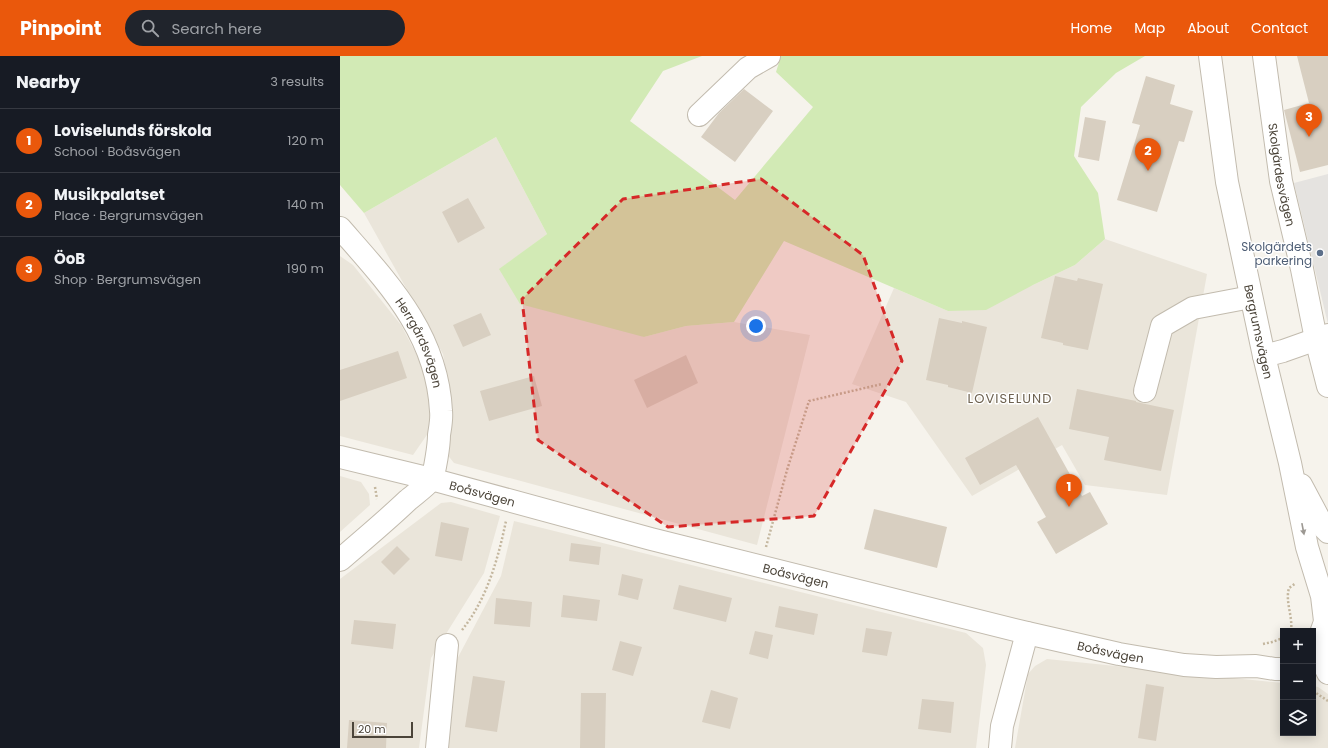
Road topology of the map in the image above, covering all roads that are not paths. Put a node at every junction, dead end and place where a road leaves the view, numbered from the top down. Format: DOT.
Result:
graph roads {
  1 [pos="769,56"];
  2 [pos="1210,56"];
  3 [pos="1264,56"];
  4 [pos="699,114"];
  5 [pos="340,228"];
  6 [pos="1251,297"];
  7 [pos="1322,337"];
  8 [pos="1264,356"];
  9 [pos="1328,386"];
  10 [pos="1145,391"];
  11 [pos="340,457"];
  12 [pos="1290,463"];
  13 [pos="431,479"];
  14 [pos="1328,532"];
  15 [pos="340,560"];
  16 [pos="1322,626"];
  17 [pos="1027,633"];
  18 [pos="447,645"];
  19 [pos="1280,654"];
  20 [pos="1256,666"];
  21 [pos="1280,669"];
  22 [pos="1328,673"];
  23 [pos="1316,675"];
  24 [pos="1328,678"];
  25 [pos="437,748"];
  26 [pos="1000,748"];
  1 -- 4 [label="street"];
  2 -- 6 [label="street, Bergrumsvägen"];
  3 -- 7 [label="street, Skolgärdesvägen"];
  5 -- 13 [label="street, Herrgårdsvägen"];
  6 -- 8 [label="street, Bergrumsvägen"];
  6 -- 10 [label="street"];
  7 -- 8 [label="street"];
  7 -- 9 [label="street, Skolgärdesvägen"];
  8 -- 12 [label="street, Bergrumsvägen"];
  11 -- 13 [label="street, Boåsvägen"];
  12 -- 14 [label="street, Bergrumsvägen"];
  12 -- 16 [label="street, Bergrumsvägen, one-way"];
  13 -- 15 [label="street"];
  13 -- 17 [label="street, Boåsvägen"];
  16 -- 22 [label="street, Bergrumsvägen"];
  17 -- 20 [label="street, Boåsvägen"];
  17 -- 26 [label="street"];
  18 -- 25 [label="street"];
  19 -- 20 [label="street, Boåsvägen"];
  20 -- 21 [label="street, Boåsvägen"];
  23 -- 24 [label="street"];
}
